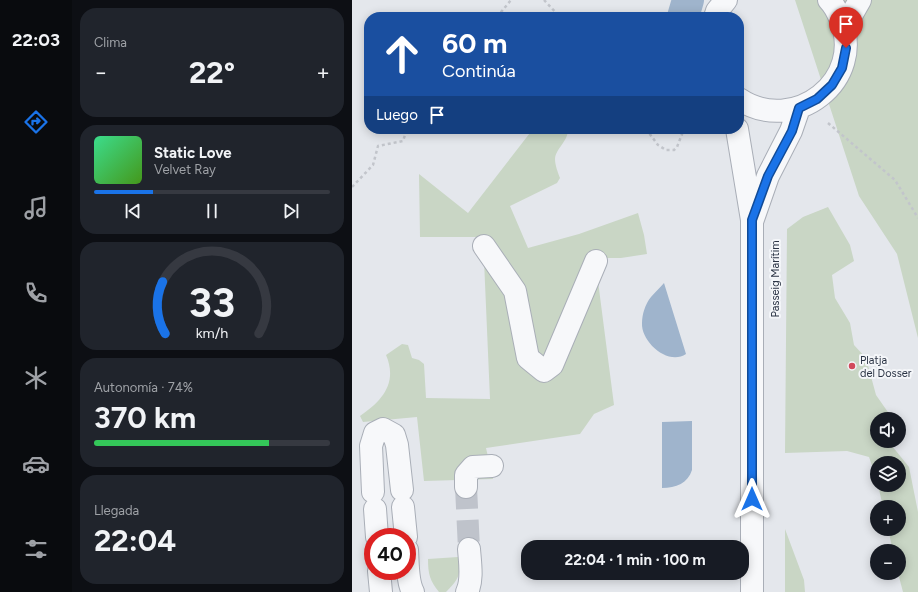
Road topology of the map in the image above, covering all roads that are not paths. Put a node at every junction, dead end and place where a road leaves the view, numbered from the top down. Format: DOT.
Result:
graph roads {
  1 [pos="726,0"];
  2 [pos="829,0"];
  3 [pos="860,0"];
  4 [pos="717,12"];
  5 [pos="844,28"];
  6 [pos="744,102"];
  7 [pos="799,108"];
  8 [pos="738,134"];
  9 [pos="752,220"];
  10 [pos="484,246"];
  11 [pos="596,262"];
  12 [pos="492,466"];
  13 [pos="466,487"];
  14 [pos="376,528"];
  15 [pos="405,528"];
  16 [pos="469,550"];
  17 [pos="379,580"];
  18 [pos="410,580"];
  19 [pos="380,592"];
  20 [pos="413,592"];
  21 [pos="467,592"];
  22 [pos="752,592"];
  1 -- 4 [label="street"];
  2 -- 5 [label="street"];
  3 -- 5 [label="street"];
  5 -- 7 [label="street"];
  6 -- 7 [label="street"];
  7 -- 9 [label="street"];
  8 -- 9 [label="street"];
  9 -- 22 [label="street"];
  10 -- 11 [label="street"];
  12 -- 13 [label="street"];
  14 -- 15 [label="street"];
  16 -- 21 [label="street"];
  17 -- 19 [label="street"];
  18 -- 20 [label="street"];
}
